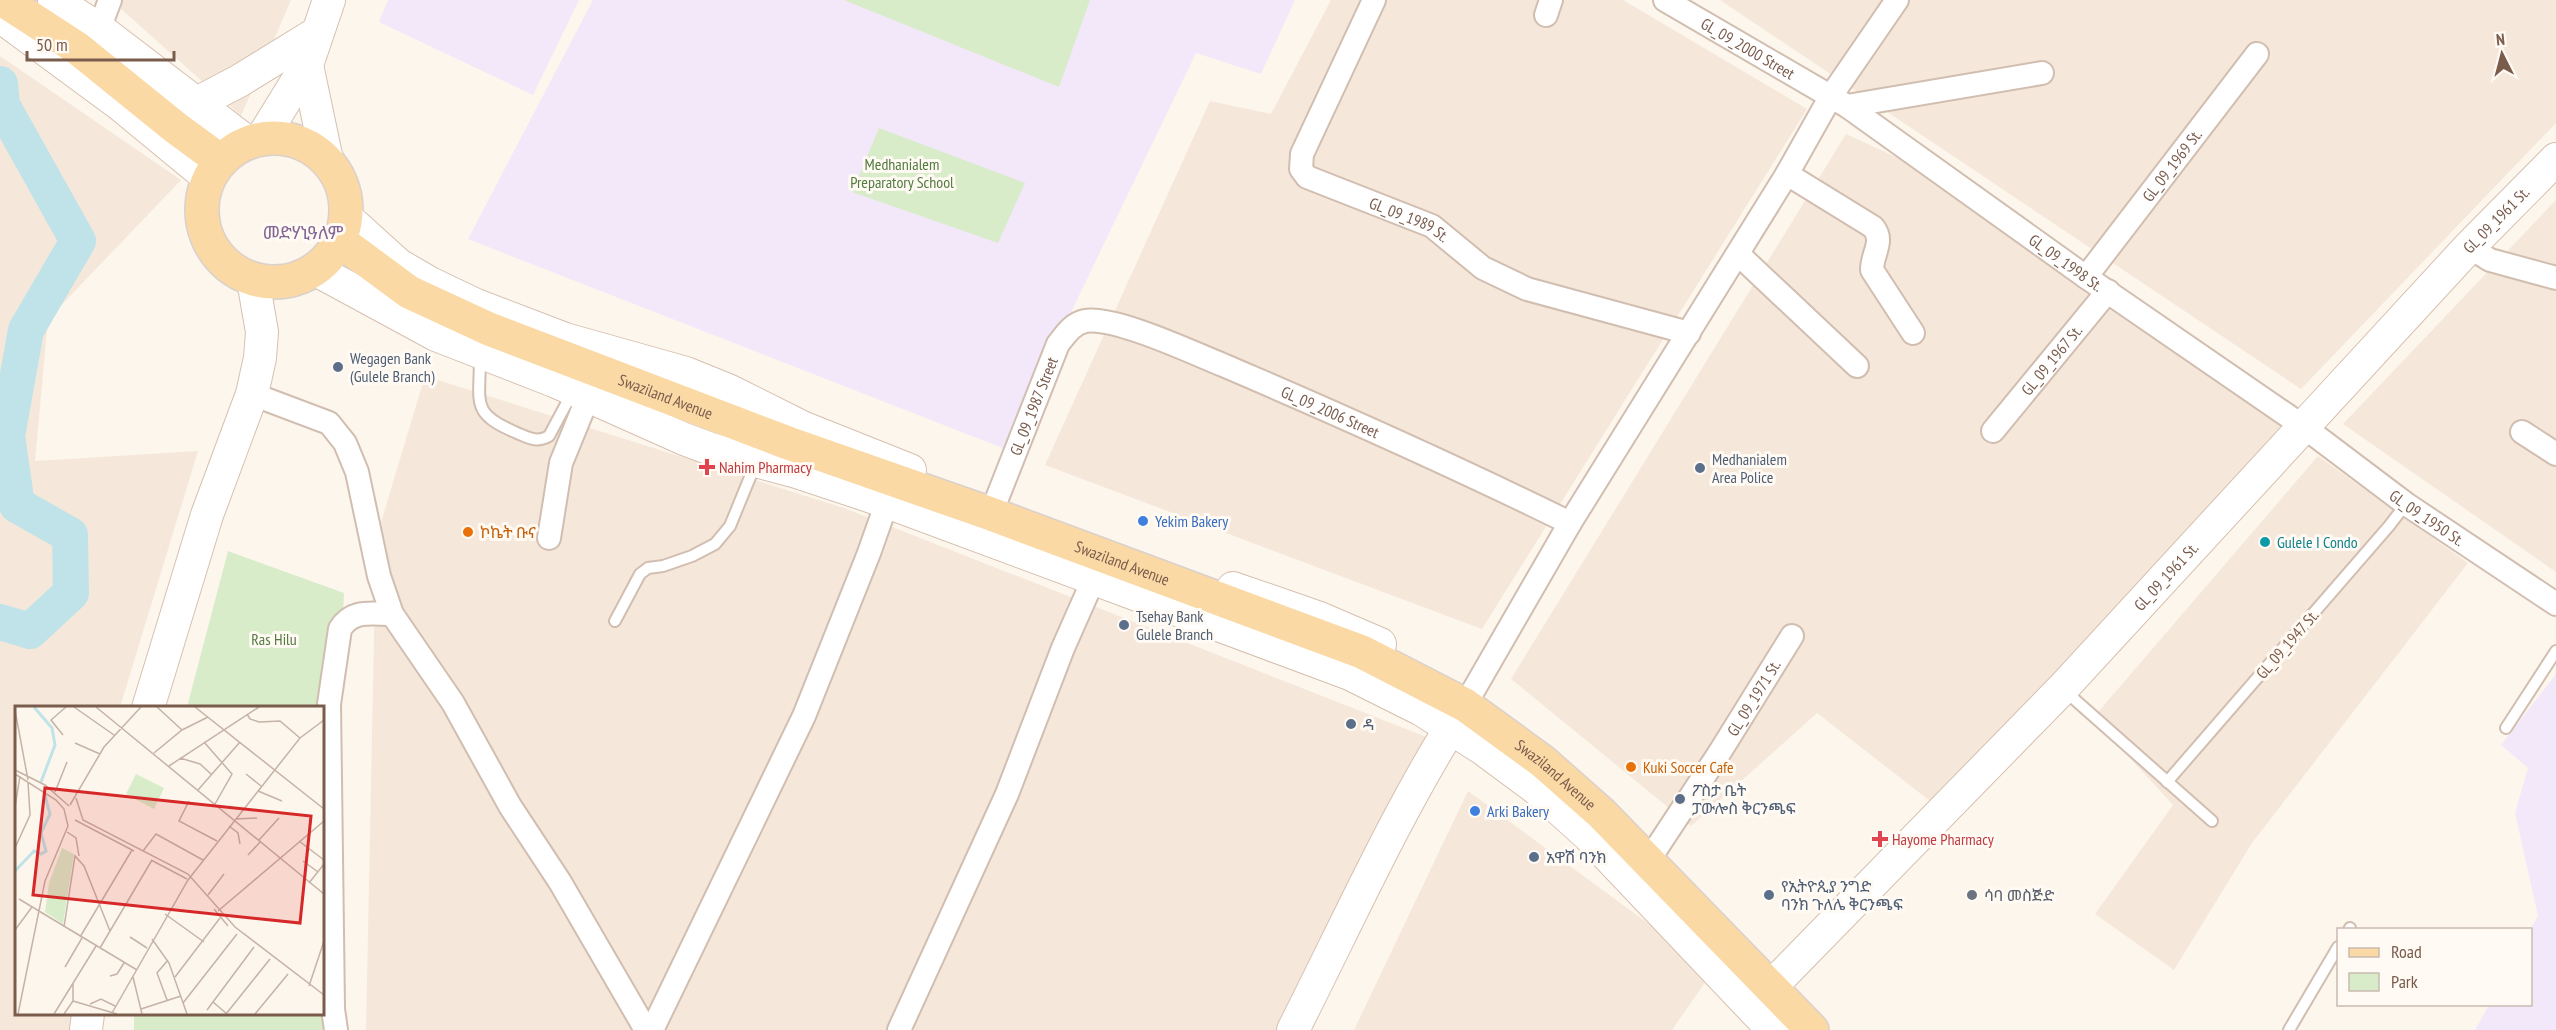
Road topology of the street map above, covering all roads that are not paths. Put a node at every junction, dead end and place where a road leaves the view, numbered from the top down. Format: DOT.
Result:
graph roads {
  1 [pos="3,0"];
  2 [pos="23,0"];
  3 [pos="54,0"];
  4 [pos="110,0"];
  5 [pos="329,0"];
  6 [pos="1374,0"];
  7 [pos="1665,0"];
  8 [pos="1897,0"];
  9 [pos="0,16"];
  10 [pos="99,30"];
  11 [pos="317,33"];
  12 [pos="2257,54"];
  13 [pos="307,65"];
  14 [pos="2042,73"];
  15 [pos="1839,101"];
  16 [pos="195,104"];
  17 [pos="234,154"];
  18 [pos="2556,159"];
  19 [pos="327,160"];
  20 [pos="1787,174"];
  21 [pos="334,246"];
  22 [pos="2469,247"];
  23 [pos="1738,254"];
  24 [pos="2086,277"];
  25 [pos="2556,278"];
  26 [pos="253,280"];
  27 [pos="2108,291"];
  28 [pos="1085,321"];
  29 [pos="1689,333"];
  30 [pos="1913,333"];
  31 [pos="480,353"];
  32 [pos="1857,366"];
  33 [pos="581,393"];
  34 [pos="252,394"];
  35 [pos="2304,427"];
  36 [pos="1993,431"];
  37 [pos="2522,432"];
  38 [pos="2556,454"];
  39 [pos="756,462"];
  40 [pos="996,501"];
  41 [pos="887,502"];
  42 [pos="2406,504"];
  43 [pos="1570,523"];
  44 [pos="549,538"];
  45 [pos="1094,578"];
  46 [pos="2556,604"];
  47 [pos="392,614"];
  48 [pos="615,621"];
  49 [pos="1792,636"];
  50 [pos="2556,651"];
  51 [pos="2062,689"];
  52 [pos="149,706"];
  53 [pos="1460,711"];
  54 [pos="2506,728"];
  55 [pos="2167,782"];
  56 [pos="2212,821"];
  57 [pos="1656,849"];
  58 [pos="2337,949"];
  59 [pos="1765,993"];
  60 [pos="88,1015"];
  61 [pos="86,1030"];
  62 [pos="336,1030"];
  63 [pos="645,1030"];
  64 [pos="652,1030"];
  65 [pos="899,1030"];
  66 [pos="1293,1030"];
  67 [pos="1773,1030"];
  68 [pos="1793,1030"];
  69 [pos="1812,1030"];
  70 [pos="1831,1030"];
  71 [pos="2289,1030"];
  1 -- 17 [label="main road"];
  2 -- 17 [label="main road"];
  3 -- 10 [label="main road"];
  4 -- 10 [label="street"];
  5 -- 11 [label="main road"];
  6 -- 29 [label="street, GL_09_1989 St."];
  7 -- 15 [label="street, GL_09_2000 Street"];
  8 -- 15 [label="street"];
  9 -- 17 [label="main road"];
  10 -- 16 [label="main road"];
  11 -- 13 [label="main road"];
  11 -- 16 [label="main road"];
  12 -- 24 [label="street, GL_09_1969 St."];
  13 -- 17 [label="main road"];
  13 -- 19 [label="main road"];
  14 -- 15 [label="street"];
  15 -- 20 [label="street"];
  15 -- 24 [label="street, GL_09_1998 St."];
  16 -- 17 [label="main road"];
  17 -- 19 [label="main road"];
  17 -- 26 [label="main road"];
  18 -- 22 [label="main road, GL_09_1961 St."];
  19 -- 21 [label="main road"];
  20 -- 23 [label="street"];
  20 -- 30 [label="street"];
  21 -- 26 [label="main road"];
  21 -- 31 [label="main road"];
  21 -- 40 [label="main road"];
  21 -- 53 [label="main road, Swaziland Avenue"];
  22 -- 25 [label="street"];
  22 -- 35 [label="main road, GL_09_1961 St."];
  23 -- 29 [label="street"];
  23 -- 32 [label="street"];
  24 -- 27 [label="street, GL_09_1998 St."];
  26 -- 34 [label="main road"];
  27 -- 35 [label="street, GL_09_1998 St."];
  27 -- 36 [label="street, GL_09_1967 St."];
  28 -- 40 [label="street, GL_09_1987 Street"];
  28 -- 43 [label="street, GL_09_2006 Street"];
  29 -- 43 [label="street"];
  31 -- 33 [label="main road"];
  31 -- 33 [label="lane"];
  33 -- 39 [label="main road"];
  33 -- 44 [label="street"];
  34 -- 47 [label="street"];
  34 -- 52 [label="main road"];
  35 -- 42 [label="street, GL_09_1950 St."];
  35 -- 51 [label="main road, GL_09_1961 St."];
  37 -- 38 [label="street"];
  39 -- 41 [label="main road"];
  39 -- 48 [label="lane"];
  40 -- 53 [label="main road"];
  41 -- 45 [label="main road"];
  41 -- 64 [label="street"];
  42 -- 46 [label="street, GL_09_1950 St."];
  42 -- 55 [label="lane, GL_09_1947 St."];
  43 -- 53 [label="street"];
  45 -- 53 [label="main road"];
  45 -- 65 [label="street"];
  47 -- 62 [label="street"];
  47 -- 63 [label="street"];
  49 -- 57 [label="street, GL_09_1971 St."];
  50 -- 54 [label="lane"];
  51 -- 55 [label="lane"];
  51 -- 59 [label="main road, GL_09_1961 St."];
  53 -- 57 [label="main road"];
  53 -- 59 [label="main road, Swaziland Avenue"];
  53 -- 66 [label="main road"];
  55 -- 56 [label="lane"];
  57 -- 59 [label="main road"];
  58 -- 71 [label="lane"];
  59 -- 67 [label="main road"];
  59 -- 68 [label="main road, Swaziland Avenue"];
  59 -- 69 [label="main road, Swaziland Avenue"];
  59 -- 70 [label="main road"];
  60 -- 61 [label="main road"];
}
